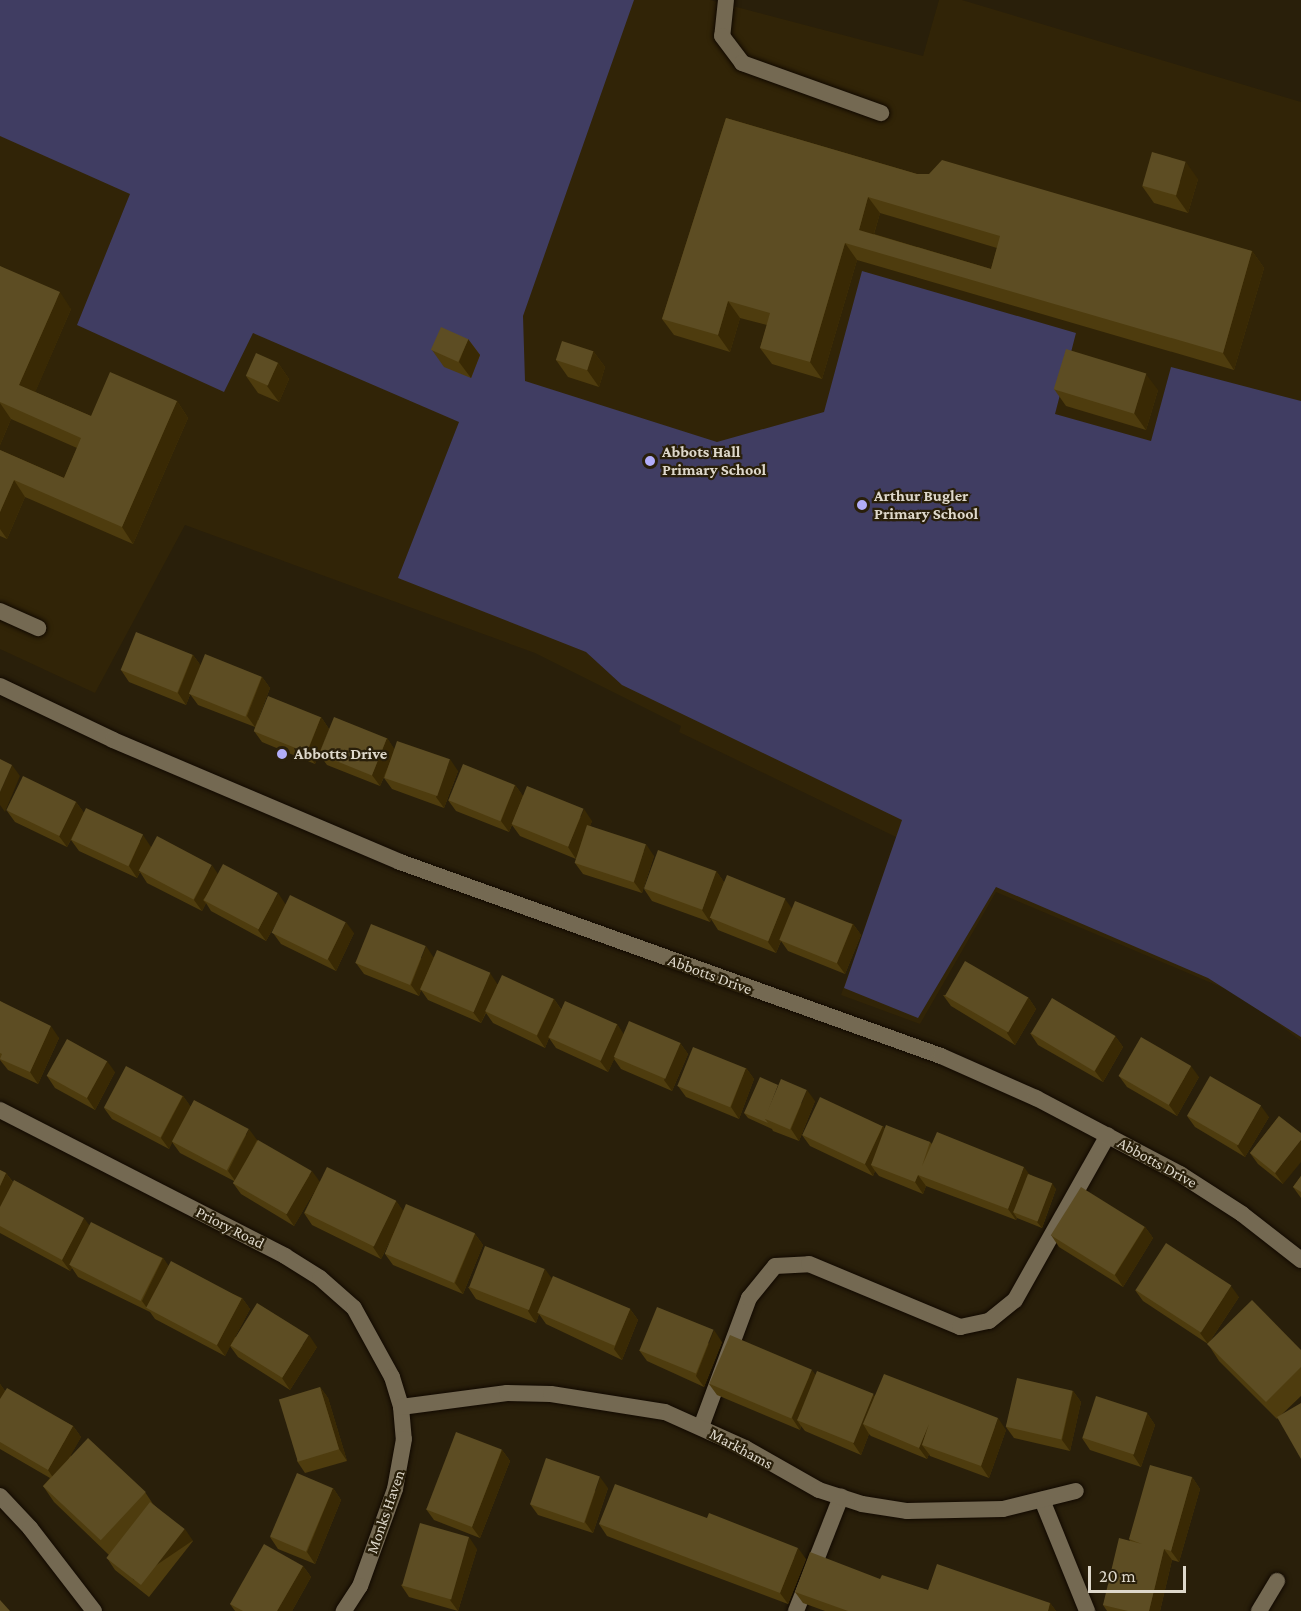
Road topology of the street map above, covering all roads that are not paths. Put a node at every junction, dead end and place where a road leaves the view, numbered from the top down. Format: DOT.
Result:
graph roads {
  1 [pos="726,0"];
  2 [pos="881,114"];
  3 [pos="0,611"];
  4 [pos="38,628"];
  5 [pos="0,686"];
  6 [pos="0,1110"];
  7 [pos="1108,1135"];
  8 [pos="1301,1260"];
  9 [pos="401,1407"];
  10 [pos="701,1427"];
  11 [pos="1076,1491"];
  12 [pos="0,1496"];
  13 [pos="841,1497"];
  14 [pos="1042,1500"];
  15 [pos="1277,1581"];
  16 [pos="94,1611"];
  17 [pos="344,1611"];
  18 [pos="796,1611"];
  19 [pos="1087,1611"];
  20 [pos="1259,1611"];
  1 -- 2 [label="street"];
  3 -- 4 [label="street"];
  5 -- 7 [label="street, Abbotts Drive"];
  6 -- 9 [label="street, Priory Road"];
  7 -- 8 [label="street, Abbotts Drive"];
  7 -- 10 [label="street"];
  9 -- 10 [label="street, Markhams"];
  9 -- 17 [label="street, Monks Haven"];
  10 -- 13 [label="street, Markhams"];
  11 -- 14 [label="street, Markhams"];
  12 -- 16 [label="street"];
  13 -- 14 [label="street, Markhams"];
  13 -- 18 [label="street"];
  14 -- 19 [label="street"];
  15 -- 20 [label="street"];
}
